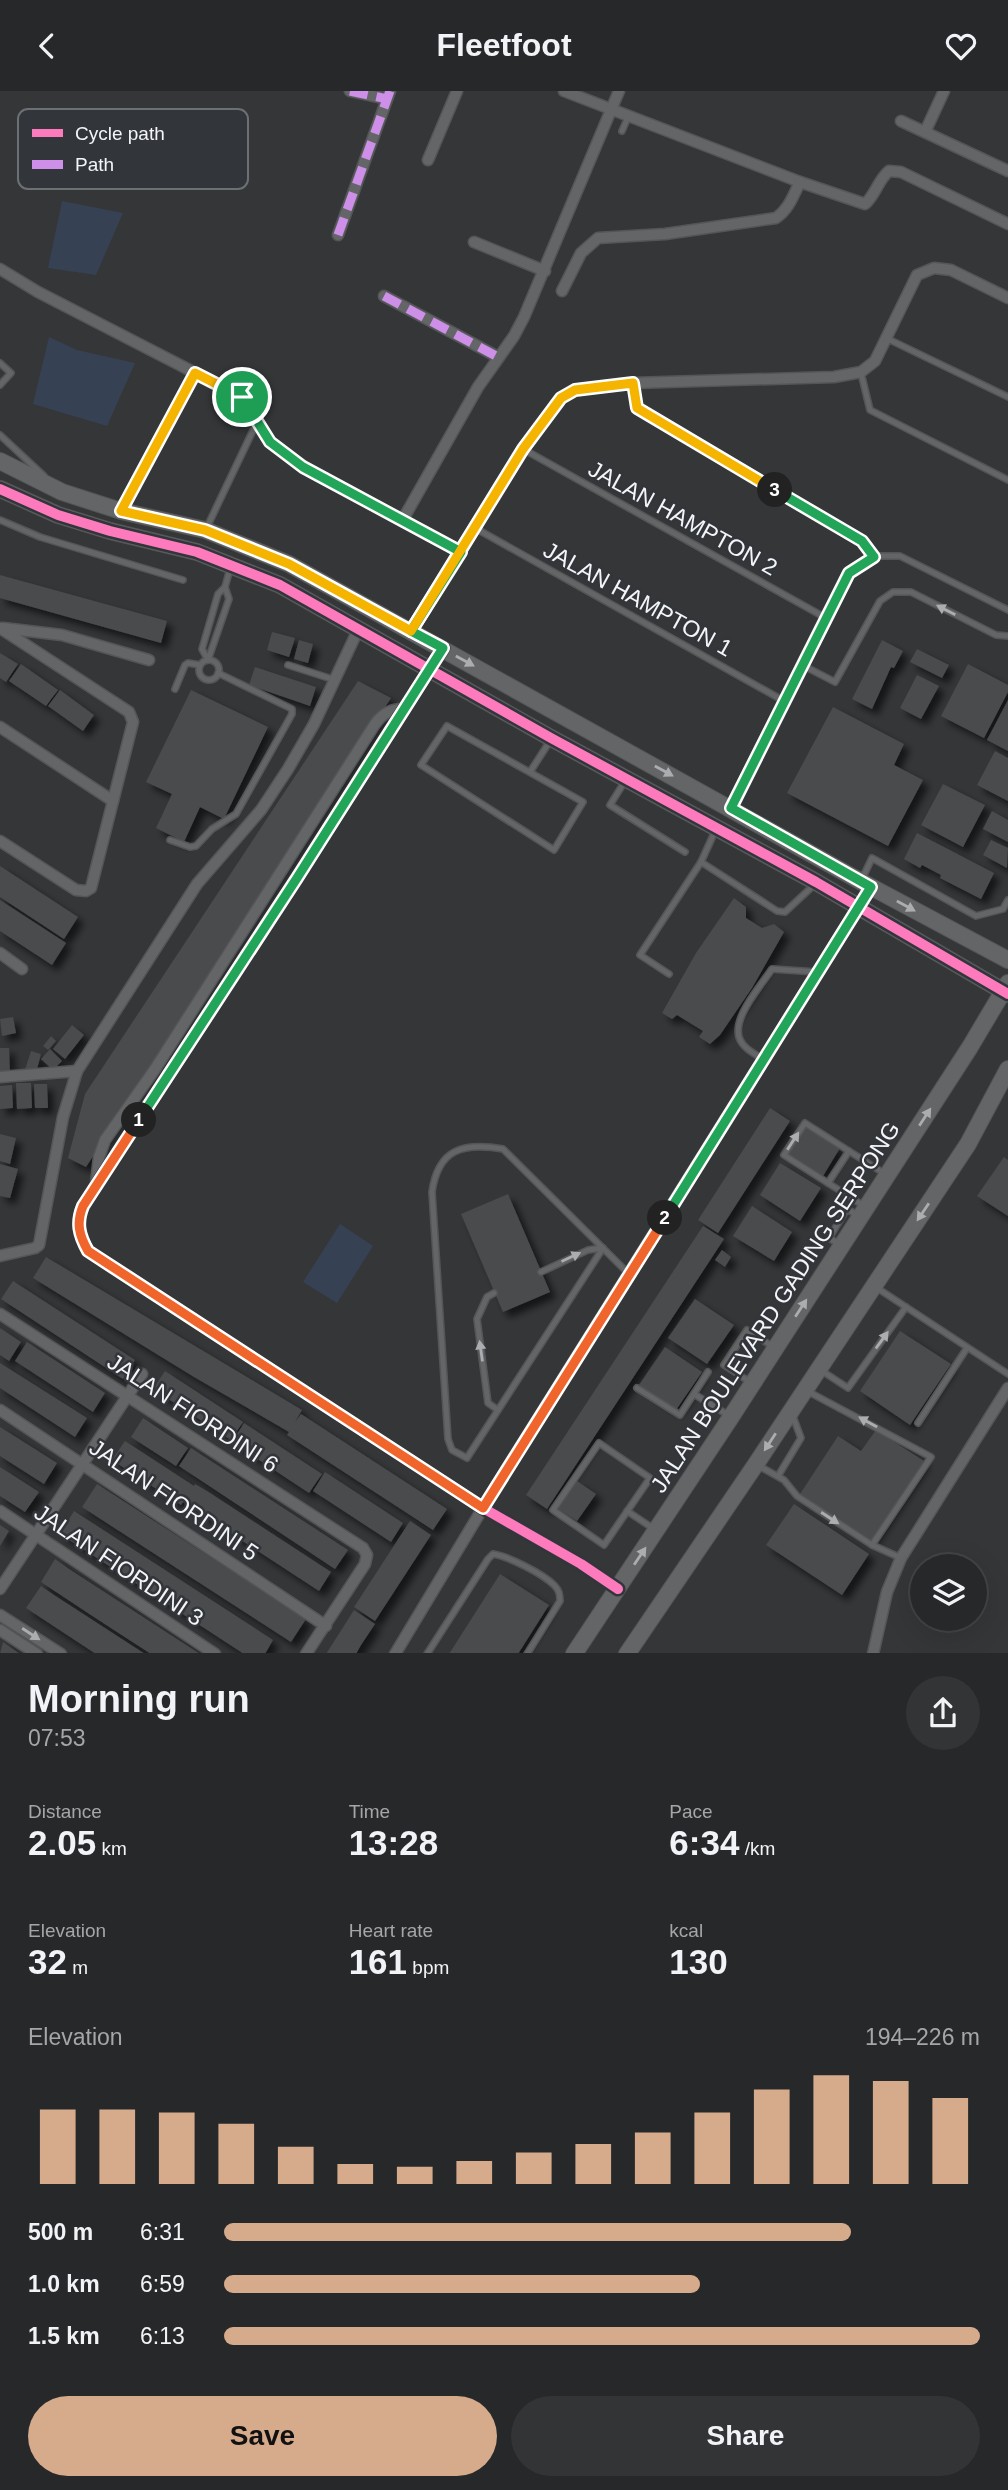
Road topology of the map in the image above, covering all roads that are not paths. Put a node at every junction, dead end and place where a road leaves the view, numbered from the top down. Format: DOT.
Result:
graph roads {
  1 [pos="350,91"];
  2 [pos="457,91"];
  3 [pos="564,91"];
  4 [pos="619,91"];
  5 [pos="944,91"];
  6 [pos="389,95"];
  7 [pos="612,108"];
  8 [pos="629,115"];
  9 [pos="901,121"];
  10 [pos="622,131"];
  11 [pos="925,132"];
  12 [pos="428,160"];
  13 [pos="1008,171"];
  14 [pos="800,181"];
  15 [pos="1008,224"];
  16 [pos="338,235"];
  17 [pos="474,243"];
  18 [pos="0,269"];
  19 [pos="545,271"];
  20 [pos="562,291"];
  21 [pos="384,296"];
  22 [pos="1008,297"];
  23 [pos="886,338"];
  24 [pos="498,358"];
  25 [pos="0,363"];
  26 [pos="861,372"];
  27 [pos="195,373"];
  28 [pos="633,383"];
  29 [pos="0,385"];
  30 [pos="1008,397"];
  31 [pos="257,422"];
  32 [pos="0,435"];
  33 [pos="523,449"];
  34 [pos="0,461"];
  35 [pos="1008,480"];
  36 [pos="0,489"];
  37 [pos="62,492"];
  38 [pos="121,511"];
  39 [pos="0,520"];
  40 [pos="402,521"];
  41 [pos="475,528"];
  42 [pos="205,530"];
  43 [pos="461,552"];
  44 [pos="874,557"];
  45 [pos="231,564"];
  46 [pos="183,580"];
  47 [pos="225,587"];
  48 [pos="1007,607"];
  49 [pos="826,618"];
  50 [pos="0,628"];
  51 [pos="358,629"];
  52 [pos="411,631"];
  53 [pos="1008,636"];
  54 [pos="443,648"];
  55 [pos="149,660"];
  56 [pos="208,660"];
  57 [pos="802,665"];
  58 [pos="200,666"];
  59 [pos="288,666"];
  60 [pos="431,670"];
  61 [pos="218,674"];
  62 [pos="335,680"];
  63 [pos="175,689"];
  64 [pos="785,701"];
  65 [pos="406,708"];
  66 [pos="0,727"];
  67 [pos="551,738"];
  68 [pos="530,772"];
  69 [pos="627,779"];
  70 [pos="113,801"];
  71 [pos="731,808"];
  72 [pos="716,828"];
  73 [pos="170,840"];
  74 [pos="0,841"];
  75 [pos="685,852"];
  76 [pos="701,862"];
  77 [pos="816,883"];
  78 [pos="865,884"];
  79 [pos="1008,899"];
  80 [pos="859,908"];
  81 [pos="0,953"];
  82 [pos="1008,960"];
  83 [pos="22,969"];
  84 [pos="819,972"];
  85 [pos="669,974"];
  86 [pos="1006,989"];
  87 [pos="764,1060"];
  88 [pos="1008,1069"];
  89 [pos="77,1071"];
  90 [pos="0,1077"];
  91 [pos="849,1151"];
  92 [pos="887,1175"];
  93 [pos="828,1183"];
  94 [pos="95,1187"];
  95 [pos="863,1212"];
  96 [pos="603,1248"];
  97 [pos="0,1257"];
  98 [pos="541,1272"];
  99 [pos="629,1274"];
  100 [pos="874,1286"];
  101 [pos="494,1293"];
  102 [pos="906,1307"];
  103 [pos="0,1314"];
  104 [pos="776,1348"];
  105 [pos="967,1348"];
  106 [pos="819,1370"];
  107 [pos="708,1372"];
  108 [pos="142,1374"];
  109 [pos="1008,1374"];
  110 [pos="753,1383"];
  111 [pos="638,1388"];
  112 [pos="1008,1388"];
  113 [pos="806,1390"];
  114 [pos="694,1394"];
  115 [pos="128,1396"];
  116 [pos="0,1410"];
  117 [pos="498,1410"];
  118 [pos="791,1411"];
  119 [pos="731,1417"];
  120 [pos="918,1423"];
  121 [pos="756,1464"];
  122 [pos="83,1465"];
  123 [pos="778,1476"];
  124 [pos="483,1508"];
  125 [pos="0,1511"];
  126 [pos="627,1511"];
  127 [pos="657,1531"];
  128 [pos="37,1534"];
  129 [pos="872,1545"];
  130 [pos="901,1558"];
  131 [pos="618,1588"];
  132 [pos="1,1590"];
  133 [pos="0,1609"];
  134 [pos="0,1615"];
  135 [pos="326,1626"];
  136 [pos="0,1630"];
  137 [pos="35,1653"];
  138 [pos="59,1653"];
  139 [pos="214,1653"];
  140 [pos="307,1653"];
  141 [pos="396,1653"];
  142 [pos="428,1653"];
  143 [pos="528,1653"];
  144 [pos="575,1653"];
  145 [pos="628,1653"];
  146 [pos="873,1653"];
  1 -- 6 [label="street"];
  2 -- 12 [label="street"];
  3 -- 7 [label="street"];
  4 -- 7 [label="street"];
  5 -- 11 [label="street"];
  6 -- 16 [label="street"];
  7 -- 8 [label="street"];
  7 -- 19 [label="street"];
  8 -- 10 [label="lane"];
  8 -- 14 [label="street"];
  9 -- 11 [label="street"];
  11 -- 13 [label="street"];
  14 -- 15 [label="street"];
  14 -- 20 [label="street"];
  17 -- 19 [label="street"];
  18 -- 27 [label="street"];
  19 -- 24 [label="street"];
  21 -- 24 [label="street"];
  22 -- 23 [label="street"];
  23 -- 26 [label="street"];
  23 -- 30 [label="lane"];
  24 -- 40 [label="street"];
  25 -- 29 [label="lane"];
  26 -- 28 [label="street"];
  26 -- 35 [label="lane"];
  27 -- 31 [label="street"];
  27 -- 38 [label="lane"];
  28 -- 33 [label="street"];
  28 -- 44 [label="lane"];
  31 -- 40 [label="street"];
  31 -- 42 [label="lane"];
  32 -- 37 [label="lane"];
  33 -- 41 [label="street"];
  33 -- 49 [label="lane, JALAN HAMPTON 2"];
  34 -- 37 [label="street"];
  36 -- 45 [label="street"];
  37 -- 38 [label="street"];
  38 -- 42 [label="street"];
  39 -- 46 [label="lane"];
  40 -- 43 [label="street"];
  41 -- 43 [label="street"];
  41 -- 64 [label="lane, JALAN HAMPTON 1"];
  42 -- 52 [label="street"];
  43 -- 52 [label="street"];
  44 -- 48 [label="lane"];
  44 -- 49 [label="lane"];
  45 -- 47 [label="lane"];
  45 -- 51 [label="street"];
  47 -- 56 [label="lane"];
  47 -- 56 [label="lane"];
  49 -- 57 [label="lane"];
  50 -- 55 [label="street"];
  50 -- 70 [label="street"];
  51 -- 60 [label="street"];
  51 -- 62 [label="street"];
  52 -- 54 [label="street"];
  53 -- 57 [label="lane, one-way"];
  54 -- 60 [label="street"];
  54 -- 71 [label="street, one-way"];
  56 -- 58 [label="lane"];
  56 -- 61 [label="lane"];
  57 -- 64 [label="lane"];
  58 -- 61 [label="lane"];
  58 -- 63 [label="lane"];
  59 -- 62 [label="lane"];
  60 -- 65 [label="street"];
  60 -- 67 [label="street"];
  61 -- 73 [label="lane"];
  62 -- 89 [label="street"];
  64 -- 71 [label="lane"];
  65 -- 94 [label="street"];
  65 -- 94 [label="street"];
  66 -- 70 [label="street"];
  67 -- 68 [label="lane"];
  67 -- 69 [label="street"];
  68 -- 68 [label="lane"];
  69 -- 72 [label="street"];
  69 -- 75 [label="lane"];
  70 -- 74 [label="street"];
  71 -- 78 [label="street"];
  72 -- 76 [label="lane"];
  72 -- 77 [label="street"];
  76 -- 77 [label="lane"];
  76 -- 85 [label="lane"];
  77 -- 80 [label="street"];
  78 -- 79 [label="lane"];
  78 -- 80 [label="street"];
  78 -- 82 [label="street, one-way"];
  80 -- 84 [label="street"];
  80 -- 86 [label="street"];
  81 -- 83 [label="street"];
  84 -- 87 [label="street"];
  84 -- 87 [label="lane"];
  92 -- 86 [label="street, JALAN BOULEVARD GADING SERPONG, one-way"];
  87 -- 99 [label="street"];
  88 -- 100 [label="street, one-way"];
  89 -- 90 [label="street"];
  89 -- 97 [label="street"];
  91 -- 92 [label="lane"];
  91 -- 93 [label="lane"];
  93 -- 91 [label="lane, one-way"];
  92 -- 95 [label="street, JALAN BOULEVARD GADING SERPONG"];
  93 -- 95 [label="lane"];
  94 -- 124 [label="street"];
  104 -- 95 [label="street, JALAN BOULEVARD GADING SERPONG, one-way"];
  98 -- 96 [label="lane, one-way"];
  96 -- 99 [label="lane"];
  96 -- 117 [label="lane"];
  96 -- 117 [label="lane"];
  99 -- 124 [label="street"];
  100 -- 102 [label="lane"];
  100 -- 106 [label="street"];
  117 -- 101 [label="lane, one-way"];
  102 -- 105 [label="lane"];
  106 -- 102 [label="lane, one-way"];
  103 -- 115 [label="street, JALAN FIORDINI 6"];
  104 -- 110 [label="street, JALAN BOULEVARD GADING SERPONG"];
  104 -- 110 [label="lane"];
  105 -- 109 [label="lane"];
  105 -- 120 [label="lane"];
  106 -- 113 [label="street"];
  107 -- 114 [label="lane"];
  108 -- 115 [label="street"];
  110 -- 119 [label="street, JALAN BOULEVARD GADING SERPONG"];
  111 -- 114 [label="lane"];
  112 -- 130 [label="street"];
  113 -- 118 [label="street"];
  129 -- 113 [label="lane, one-way"];
  114 -- 119 [label="lane"];
  115 -- 122 [label="street"];
  115 -- 135 [label="street, JALAN FIORDINI 6"];
  116 -- 122 [label="street, JALAN FIORDINI 5"];
  118 -- 121 [label="street, one-way"];
  118 -- 123 [label="lane"];
  119 -- 127 [label="street, JALAN BOULEVARD GADING SERPONG"];
  121 -- 123 [label="lane"];
  121 -- 145 [label="street"];
  122 -- 128 [label="street"];
  122 -- 135 [label="street, JALAN FIORDINI 5"];
  123 -- 129 [label="lane, one-way"];
  124 -- 131 [label="street"];
  124 -- 141 [label="street"];
  125 -- 128 [label="street, JALAN FIORDINI 3"];
  126 -- 126 [label="lane"];
  126 -- 127 [label="lane"];
  131 -- 127 [label="street, JALAN BOULEVARD GADING SERPONG, one-way"];
  128 -- 132 [label="street"];
  128 -- 139 [label="street, JALAN FIORDINI 3"];
  129 -- 130 [label="lane"];
  130 -- 146 [label="street"];
  131 -- 144 [label="street, JALAN BOULEVARD GADING SERPONG"];
  133 -- 134 [label="street"];
  134 -- 138 [label="street, one-way"];
  135 -- 140 [label="street"];
  136 -- 137 [label="street"];
  142 -- 143 [label="lane"];
}
